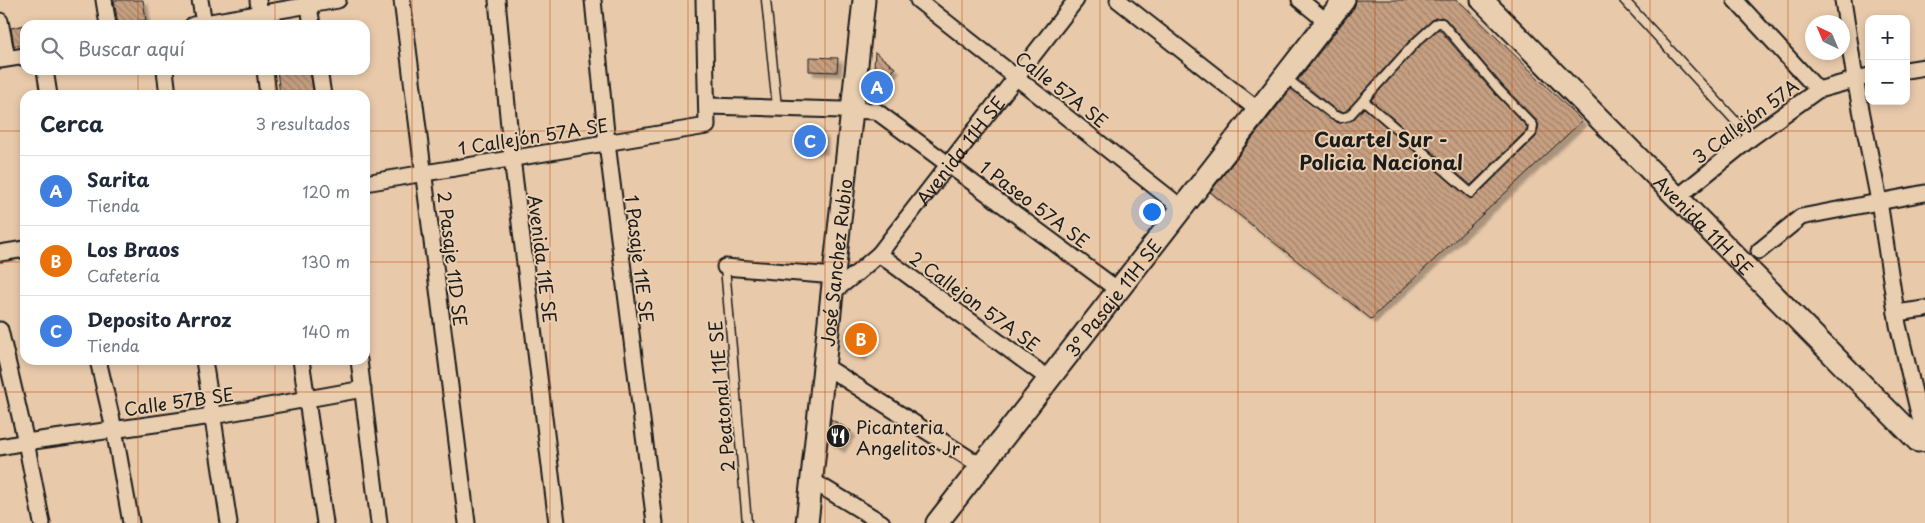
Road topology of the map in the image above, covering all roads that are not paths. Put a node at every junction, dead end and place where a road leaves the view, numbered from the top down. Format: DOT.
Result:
graph roads {
  1 [pos="104,0"];
  2 [pos="200,0"];
  3 [pos="338,0"];
  4 [pos="402,0"];
  5 [pos="497,0"];
  6 [pos="593,0"];
  7 [pos="704,0"];
  8 [pos="766,0"];
  9 [pos="864,0"];
  10 [pos="918,0"];
  11 [pos="1076,0"];
  12 [pos="1118,0"];
  13 [pos="1300,0"];
  14 [pos="1344,0"];
  15 [pos="1482,0"];
  16 [pos="1624,0"];
  17 [pos="1735,0"];
  18 [pos="1843,0"];
  19 [pos="308,3"];
  20 [pos="259,13"];
  21 [pos="107,20"];
  22 [pos="199,20"];
  23 [pos="221,20"];
  24 [pos="311,20"];
  25 [pos="0,21"];
  26 [pos="1327,22"];
  27 [pos="20,57"];
  28 [pos="4,59"];
  29 [pos="1925,67"];
  30 [pos="1910,69"];
  31 [pos="46,75"];
  32 [pos="165,75"];
  33 [pos="266,75"];
  34 [pos="320,75"];
  35 [pos="1016,77"];
  36 [pos="1284,77"];
  37 [pos="1862,78"];
  38 [pos="48,90"];
  39 [pos="167,90"];
  40 [pos="267,90"];
  41 [pos="322,90"];
  42 [pos="1818,90"];
  43 [pos="1363,100"];
  44 [pos="708,106"];
  45 [pos="777,107"];
  46 [pos="851,110"];
  47 [pos="1258,110"];
  48 [pos="1751,138"];
  49 [pos="607,144"];
  50 [pos="512,158"];
  51 [pos="949,163"];
  52 [pos="424,173"];
  53 [pos="370,182"];
  54 [pos="1925,193"];
  55 [pos="1678,197"];
  56 [pos="1879,201"];
  57 [pos="1182,208"];
  58 [pos="20,250"];
  59 [pos="1759,251"];
  60 [pos="0,253"];
  61 [pos="879,254"];
  62 [pos="725,267"];
  63 [pos="834,283"];
  64 [pos="1118,290"];
  65 [pos="1925,309"];
  66 [pos="1896,313"];
  67 [pos="0,330"];
  68 [pos="99,365"];
  69 [pos="205,365"];
  70 [pos="302,365"];
  71 [pos="360,365"];
  72 [pos="825,366"];
  73 [pos="1049,379"];
  74 [pos="363,389"];
  75 [pos="307,399"];
  76 [pos="212,416"];
  77 [pos="114,429"];
  78 [pos="26,442"];
  79 [pos="1923,442"];
  80 [pos="0,447"];
  81 [pos="981,466"];
  82 [pos="811,480"];
  83 [pos="42,523"];
  84 [pos="131,523"];
  85 [pos="229,523"];
  86 [pos="325,523"];
  87 [pos="379,523"];
  88 [pos="467,523"];
  89 [pos="557,523"];
  90 [pos="655,523"];
  91 [pos="747,523"];
  92 [pos="807,523"];
  93 [pos="882,523"];
  94 [pos="936,523"];
  1 -- 21 [label="street"];
  2 -- 22 [label="street"];
  3 -- 19 [label="street"];
  4 -- 52 [label="street, 2 Pasaje 11D SE"];
  5 -- 50 [label="street, Avenida 11E SE"];
  6 -- 49 [label="street, 1 Pasaje 11E SE"];
  7 -- 44 [label="street"];
  8 -- 45 [label="lane"];
  9 -- 46 [label="street, José Sanchez Rubio"];
  10 -- 35 [label="street, Calle 57A SE"];
  11 -- 35 [label="street, Avenida 11H SE"];
  12 -- 47 [label="street"];
  13 -- 26 [label="street"];
  14 -- 26 [label="street, 3° Pasaje 11H SE"];
  15 -- 55 [label="street, Avenida 11H SE"];
  16 -- 48 [label="lane"];
  17 -- 42 [label="street"];
  18 -- 37 [label="street"];
  19 -- 20 [label="street"];
  19 -- 24 [label="street"];
  20 -- 23 [label="street"];
  25 -- 28 [label="street"];
  26 -- 36 [label="street, 3° Pasaje 11H SE"];
  27 -- 28 [label="street"];
  29 -- 30 [label="street"];
  31 -- 38 [label="street"];
  32 -- 39 [label="street"];
  33 -- 40 [label="street"];
  34 -- 41 [label="street"];
  35 -- 51 [label="street, Avenida 11H SE"];
  35 -- 57 [label="street, Calle 57A SE"];
  36 -- 43 [label="lane"];
  36 -- 47 [label="street, 3° Pasaje 11H SE"];
  37 -- 42 [label="street, 3 Callejón 57A"];
  37 -- 56 [label="street"];
  42 -- 48 [label="street, 3 Callejón 57A"];
  43 -- 43 [label="lane"];
  44 -- 45 [label="street"];
  44 -- 49 [label="street, 1 Callejón 57A SE"];
  45 -- 46 [label="street"];
  46 -- 51 [label="street, 1 Paseo 57A SE"];
  46 -- 63 [label="street, José Sanchez Rubio"];
  47 -- 57 [label="street, 3° Pasaje 11H SE"];
  48 -- 55 [label="street, 3 Callejón 57A"];
  49 -- 50 [label="street, 1 Callejón 57A SE"];
  49 -- 90 [label="street, 1 Pasaje 11E SE"];
  50 -- 52 [label="street, 1 Callejón 57A SE"];
  50 -- 89 [label="street, Avenida 11E SE"];
  51 -- 61 [label="street, Avenida 11H SE"];
  51 -- 64 [label="street, 1 Paseo 57A SE"];
  52 -- 53 [label="street, 1 Callejón 57A SE"];
  52 -- 88 [label="street, 2 Pasaje 11D SE"];
  54 -- 56 [label="street"];
  55 -- 79 [label="street, Avenida 11H SE"];
  56 -- 59 [label="street"];
  56 -- 66 [label="street"];
  57 -- 64 [label="street, 3° Pasaje 11H SE"];
  58 -- 60 [label="street"];
  61 -- 63 [label="street, Avenida 11H SE"];
  61 -- 73 [label="street, 2 Callejon 57A SE"];
  62 -- 63 [label="street"];
  62 -- 91 [label="lane, 2 Peatonal 11E SE"];
  63 -- 72 [label="street, José Sanchez Rubio"];
  64 -- 73 [label="street, 3° Pasaje 11H SE"];
  65 -- 66 [label="street"];
  66 -- 79 [label="street"];
  67 -- 78 [label="street"];
  68 -- 77 [label="street"];
  69 -- 76 [label="street"];
  70 -- 75 [label="street"];
  71 -- 74 [label="street"];
  72 -- 81 [label="street"];
  72 -- 82 [label="street, José Sanchez Rubio"];
  73 -- 81 [label="street, 3° Pasaje 11H SE"];
  74 -- 75 [label="street, Calle 57B SE"];
  74 -- 87 [label="street"];
  75 -- 76 [label="street, Calle 57B SE"];
  75 -- 86 [label="street"];
  76 -- 77 [label="street, Calle 57B SE"];
  76 -- 85 [label="street"];
  77 -- 78 [label="street, Calle 57B SE"];
  77 -- 84 [label="street"];
  78 -- 80 [label="street, Calle 57B SE"];
  78 -- 83 [label="street"];
  81 -- 94 [label="street, 3° Pasaje 11H SE"];
  82 -- 92 [label="street, José Sanchez Rubio"];
  82 -- 93 [label="street"];
}
